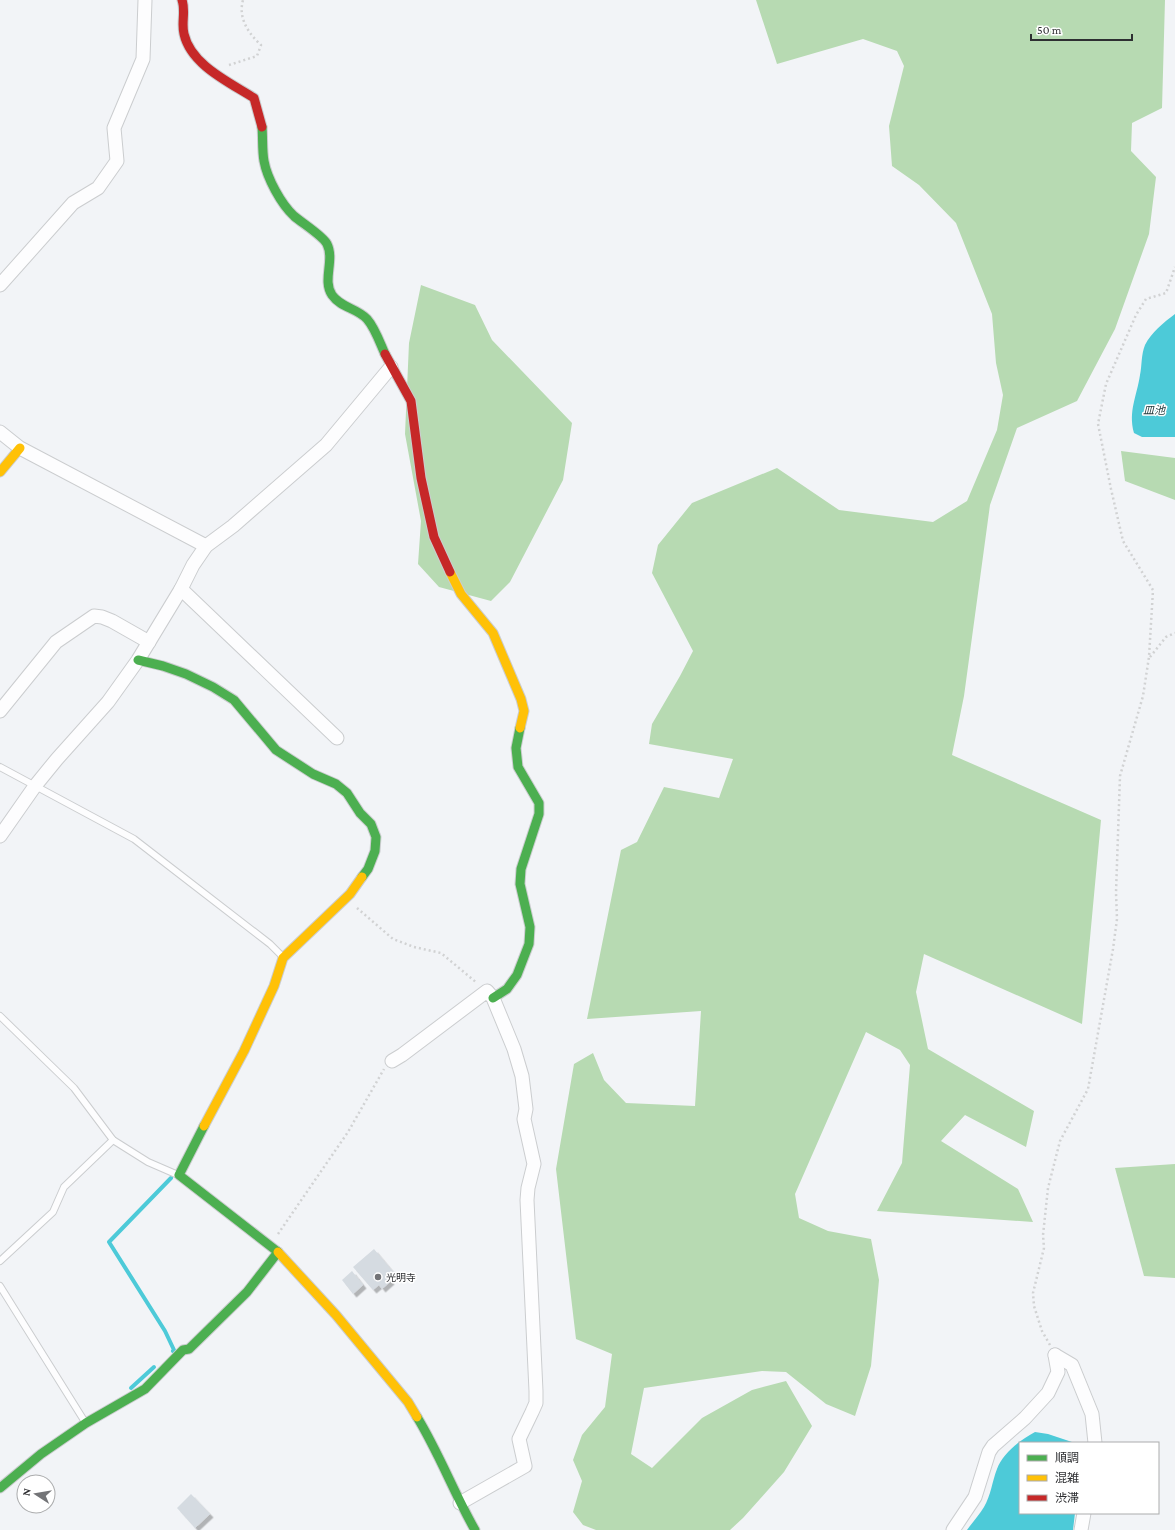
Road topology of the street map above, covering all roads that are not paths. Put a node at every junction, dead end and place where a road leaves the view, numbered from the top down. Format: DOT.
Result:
graph roads {
  1 [pos="145,0"];
  2 [pos="182,0"];
  3 [pos="0,285"];
  4 [pos="391,367"];
  5 [pos="0,432"];
  6 [pos="20,448"];
  7 [pos="0,472"];
  8 [pos="206,546"];
  9 [pos="181,589"];
  10 [pos="149,642"];
  11 [pos="138,660"];
  12 [pos="0,710"];
  13 [pos="337,738"];
  14 [pos="0,767"];
  15 [pos="35,786"];
  16 [pos="0,836"];
  17 [pos="283,958"];
  18 [pos="490,995"];
  19 [pos="0,1016"];
  20 [pos="392,1061"];
  21 [pos="113,1140"];
  22 [pos="179,1175"];
  23 [pos="275,1250"];
  24 [pos="0,1261"];
  25 [pos="0,1286"];
  26 [pos="86,1423"];
  27 [pos="1095,1442"];
  28 [pos="0,1488"];
  29 [pos="460,1503"];
  30 [pos="1084,1514"];
  31 [pos="475,1530"];
  32 [pos="953,1530"];
  33 [pos="1081,1530"];
  1 -- 3 [label="street"];
  2 -- 4 [label="street"];
  4 -- 8 [label="street"];
  4 -- 18 [label="street"];
  5 -- 6 [label="street"];
  6 -- 7 [label="street"];
  6 -- 8 [label="street"];
  8 -- 9 [label="street"];
  9 -- 10 [label="street"];
  9 -- 13 [label="street"];
  10 -- 11 [label="street"];
  10 -- 12 [label="street"];
  11 -- 15 [label="street"];
  11 -- 17 [label="street"];
  14 -- 15 [label="lane"];
  15 -- 16 [label="street"];
  15 -- 17 [label="lane"];
  17 -- 22 [label="street"];
  18 -- 20 [label="street"];
  18 -- 29 [label="street"];
  19 -- 21 [label="lane"];
  21 -- 22 [label="lane"];
  21 -- 24 [label="lane"];
  22 -- 23 [label="street"];
  23 -- 26 [label="street"];
  23 -- 29 [label="street"];
  25 -- 26 [label="lane"];
  26 -- 28 [label="street"];
  27 -- 32 [label="street"];
  29 -- 31 [label="street"];
  30 -- 33 [label="street"];
}
